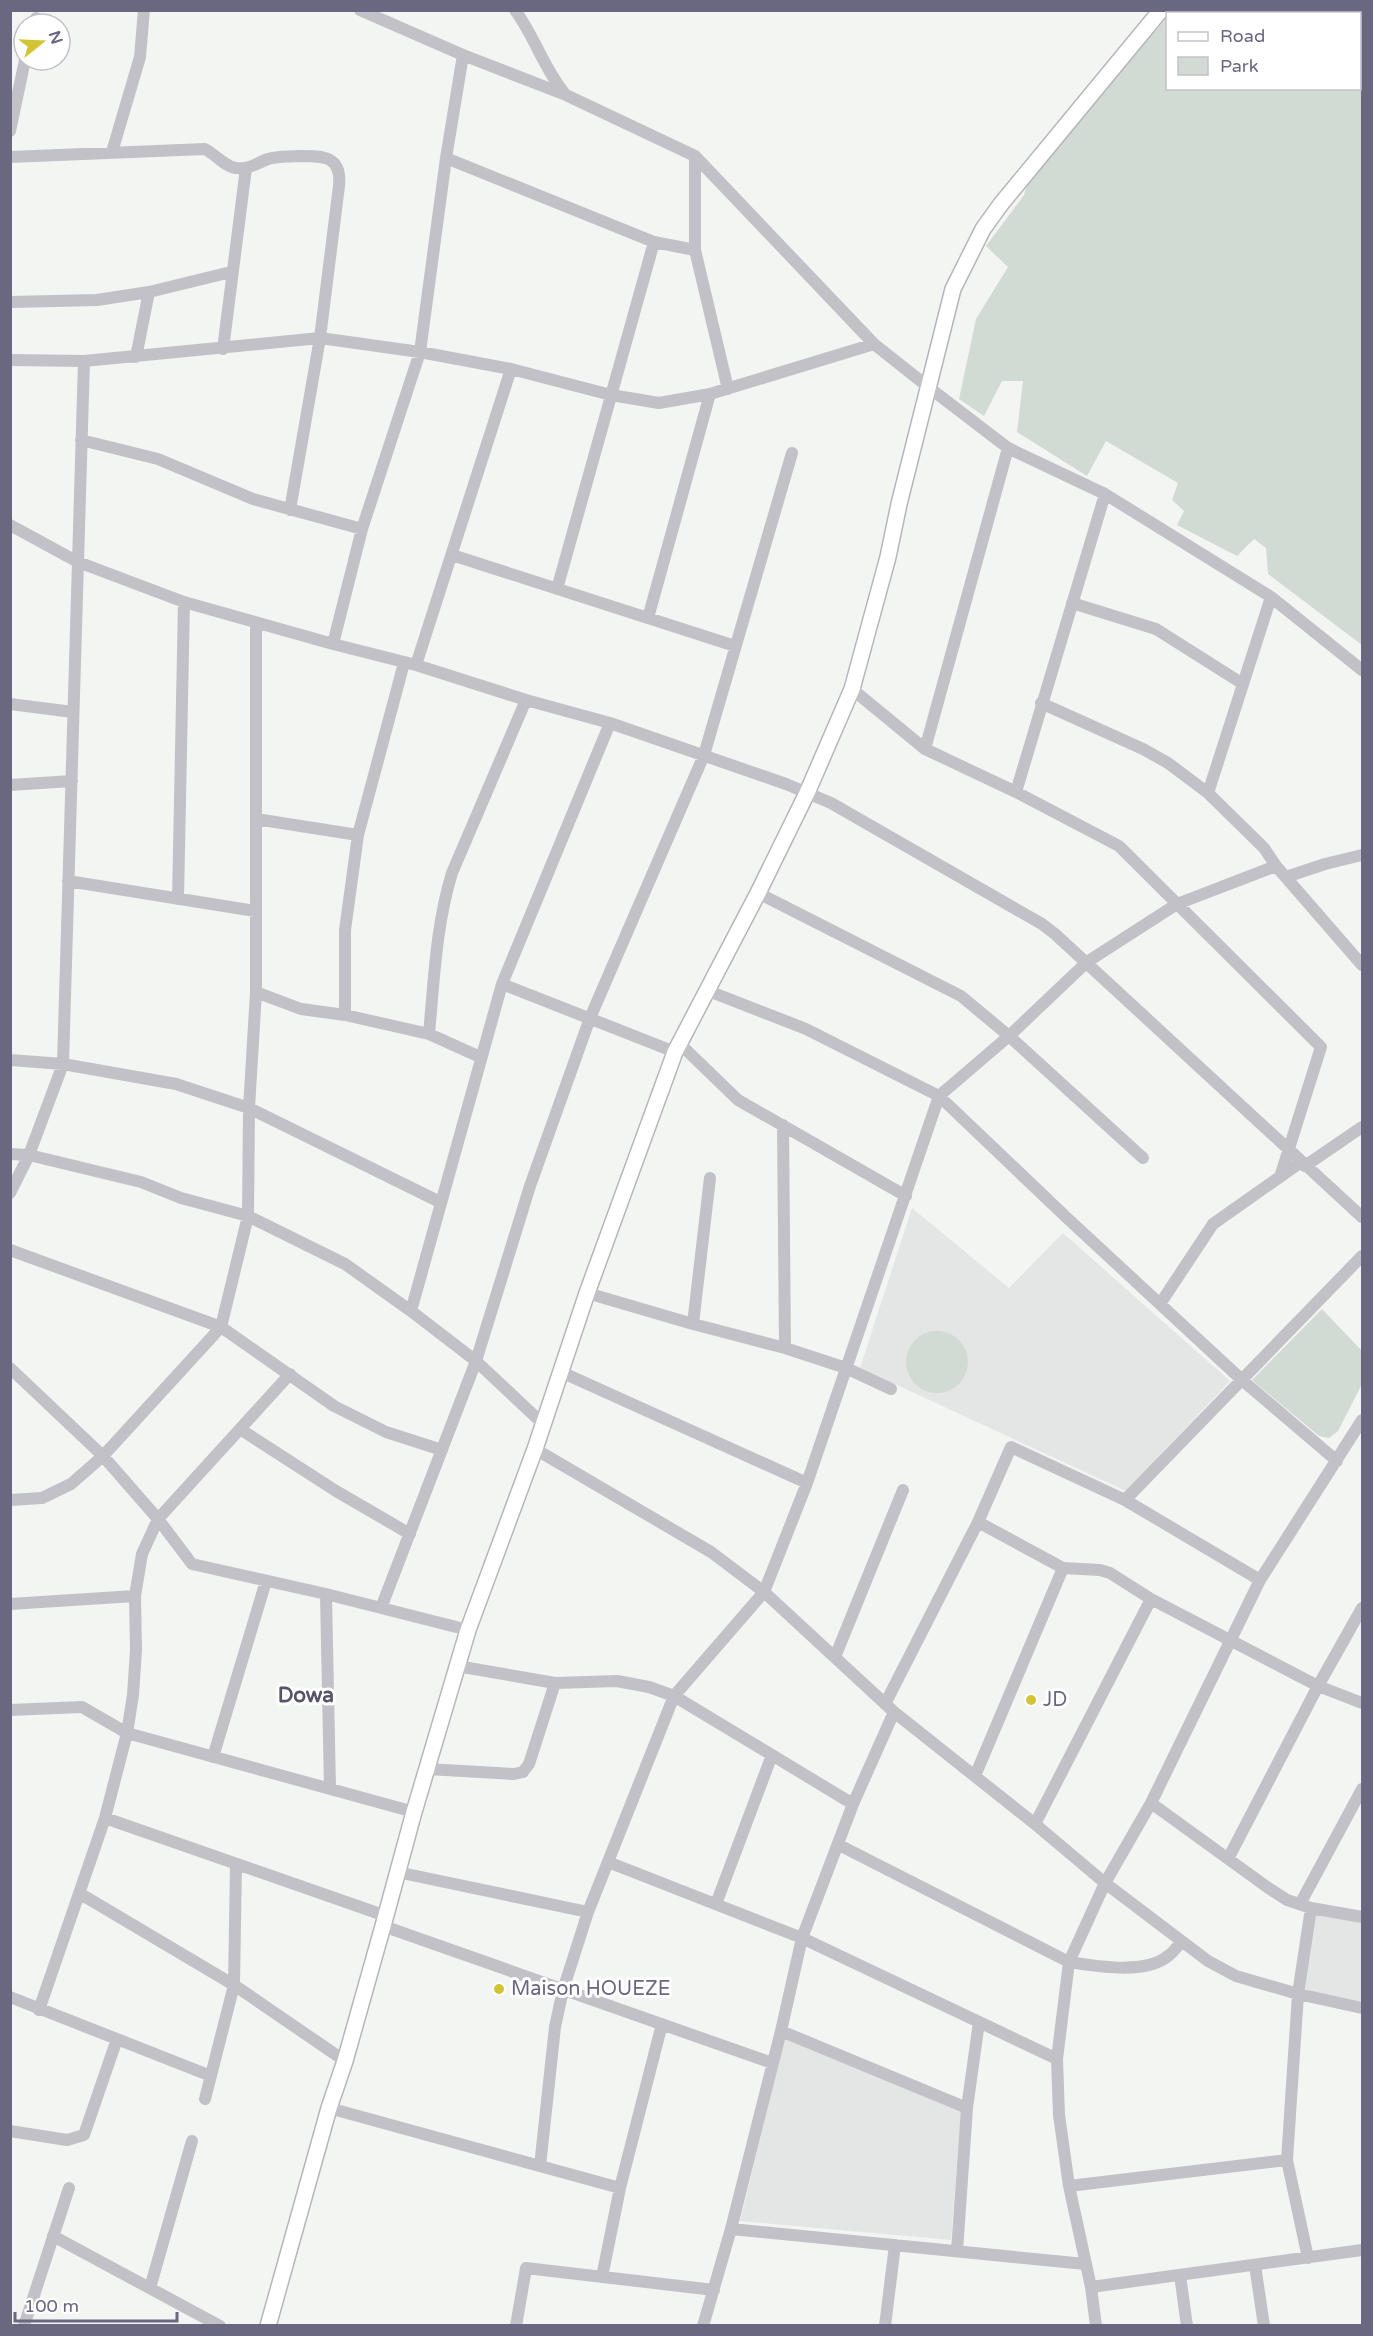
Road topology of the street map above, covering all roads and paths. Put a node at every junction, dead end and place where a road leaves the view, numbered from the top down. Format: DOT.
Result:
graph roads {
  1 [pos="144,10"];
  2 [pos="360,10"];
  3 [pos="515,10"];
  4 [pos="1161,10"];
  5 [pos="464,55"];
  6 [pos="22,72"];
  7 [pos="566,95"];
  8 [pos="10,131"];
  9 [pos="112,152"];
  10 [pos="695,156"];
  11 [pos="10,158"];
  12 [pos="446,158"];
  13 [pos="246,168"];
  14 [pos="654,242"];
  15 [pos="695,250"];
  16 [pos="231,272"];
  17 [pos="149,292"];
  18 [pos="10,302"];
  19 [pos="320,338"];
  20 [pos="874,344"];
  21 [pos="223,349"];
  22 [pos="420,352"];
  23 [pos="136,357"];
  24 [pos="10,360"];
  25 [pos="84,361"];
  26 [pos="511,369"];
  27 [pos="927,386"];
  28 [pos="728,389"];
  29 [pos="710,394"];
  30 [pos="611,395"];
  31 [pos="81,440"];
  32 [pos="1008,448"];
  33 [pos="792,453"];
  34 [pos="1105,494"];
  35 [pos="290,510"];
  36 [pos="10,525"];
  37 [pos="362,529"];
  38 [pos="452,555"];
  39 [pos="78,562"];
  40 [pos="557,589"];
  41 [pos="1271,597"];
  42 [pos="184,602"];
  43 [pos="1072,603"];
  44 [pos="648,618"];
  45 [pos="256,623"];
  46 [pos="333,644"];
  47 [pos="735,646"];
  48 [pos="410,664"];
  49 [pos="1362,670"];
  50 [pos="1243,684"];
  51 [pos="852,689"];
  52 [pos="526,700"];
  53 [pos="1041,703"];
  54 [pos="10,704"];
  55 [pos="73,712"];
  56 [pos="610,723"];
  57 [pos="925,749"];
  58 [pos="704,755"];
  59 [pos="72,781"];
  60 [pos="10,784"];
  61 [pos="1016,792"];
  62 [pos="1208,792"];
  63 [pos="807,793"];
  64 [pos="256,819"];
  65 [pos="358,835"];
  66 [pos="1362,855"];
  67 [pos="1276,866"];
  68 [pos="1286,877"];
  69 [pos="68,881"];
  70 [pos="758,893"];
  71 [pos="178,899"];
  72 [pos="1177,904"];
  73 [pos="255,912"];
  74 [pos="1088,962"];
  75 [pos="1362,965"];
  76 [pos="502,984"];
  77 [pos="706,990"];
  78 [pos="256,992"];
  79 [pos="345,1015"];
  80 [pos="590,1018"];
  81 [pos="429,1034"];
  82 [pos="1009,1036"];
  83 [pos="677,1047"];
  84 [pos="480,1057"];
  85 [pos="10,1060"];
  86 [pos="63,1064"];
  87 [pos="939,1096"];
  88 [pos="249,1108"];
  89 [pos="783,1125"];
  90 [pos="1362,1127"];
  91 [pos="1288,1150"];
  92 [pos="10,1154"];
  93 [pos="29,1155"];
  94 [pos="1143,1158"];
  95 [pos="1303,1164"];
  96 [pos="1280,1177"];
  97 [pos="710,1178"];
  98 [pos="10,1193"];
  99 [pos="906,1196"];
  100 [pos="440,1202"];
  101 [pos="248,1216"];
  102 [pos="1362,1217"];
  103 [pos="10,1250"];
  104 [pos="1362,1256"];
  105 [pos="587,1293"];
  106 [pos="1160,1304"];
  107 [pos="411,1311"];
  108 [pos="693,1324"];
  109 [pos="221,1327"];
  110 [pos="784,1348"];
  111 [pos="476,1361"];
  112 [pos="10,1368"];
  113 [pos="846,1368"];
  114 [pos="561,1372"];
  115 [pos="290,1374"];
  116 [pos="1242,1380"];
  117 [pos="891,1389"];
  118 [pos="1362,1420"];
  119 [pos="543,1424"];
  120 [pos="240,1429"];
  121 [pos="535,1449"];
  122 [pos="442,1450"];
  123 [pos="103,1456"];
  124 [pos="1337,1461"];
  125 [pos="807,1483"];
  126 [pos="903,1490"];
  127 [pos="10,1500"];
  128 [pos="1125,1500"];
  129 [pos="158,1519"];
  130 [pos="978,1522"];
  131 [pos="410,1534"];
  132 [pos="1063,1568"];
  133 [pos="1260,1580"];
  134 [pos="266,1581"];
  135 [pos="764,1592"];
  136 [pos="326,1593"];
  137 [pos="135,1596"];
  138 [pos="1150,1599"];
  139 [pos="10,1604"];
  140 [pos="381,1608"];
  141 [pos="1362,1608"];
  142 [pos="468,1630"];
  143 [pos="1231,1641"];
  144 [pos="835,1657"];
  145 [pos="457,1666"];
  146 [pos="555,1683"];
  147 [pos="1318,1686"];
  148 [pos="674,1696"];
  149 [pos="1362,1703"];
  150 [pos="890,1708"];
  151 [pos="10,1710"];
  152 [pos="127,1733"];
  153 [pos="772,1755"];
  154 [pos="213,1757"];
  155 [pos="427,1769"];
  156 [pos="975,1776"];
  157 [pos="330,1789"];
  158 [pos="1362,1789"];
  159 [pos="1151,1803"];
  160 [pos="853,1804"];
  161 [pos="414,1812"];
  162 [pos="105,1818"];
  163 [pos="1035,1824"];
  164 [pos="839,1845"];
  165 [pos="1229,1857"];
  166 [pos="608,1862"];
  167 [pos="236,1864"];
  168 [pos="397,1872"];
  169 [pos="1105,1883"];
  170 [pos="79,1893"];
  171 [pos="716,1904"];
  172 [pos="1305,1906"];
  173 [pos="588,1912"];
  174 [pos="1362,1917"];
  175 [pos="385,1921"];
  176 [pos="802,1938"];
  177 [pos="1181,1942"];
  178 [pos="1069,1962"];
  179 [pos="234,1985"];
  180 [pos="563,1990"];
  181 [pos="1298,1994"];
  182 [pos="10,1997"];
  183 [pos="1362,2008"];
  184 [pos="39,2010"];
  185 [pos="979,2022"];
  186 [pos="662,2024"];
  187 [pos="781,2031"];
  188 [pos="117,2039"];
  189 [pos="1057,2059"];
  190 [pos="345,2061"];
  191 [pos="772,2063"];
  192 [pos="211,2076"];
  193 [pos="205,2099"];
  194 [pos="329,2108"];
  195 [pos="967,2108"];
  196 [pos="10,2131"];
  197 [pos="192,2140"];
  198 [pos="1287,2160"];
  199 [pos="540,2166"];
  200 [pos="1070,2186"];
  201 [pos="69,2188"];
  202 [pos="620,2188"];
  203 [pos="731,2229"];
  204 [pos="53,2236"];
  205 [pos="895,2245"];
  206 [pos="1362,2250"];
  207 [pos="957,2251"];
  208 [pos="1308,2258"];
  209 [pos="1085,2264"];
  210 [pos="1255,2265"];
  211 [pos="1180,2275"];
  212 [pos="602,2277"];
  213 [pos="1091,2287"];
  214 [pos="150,2288"];
  215 [pos="714,2290"];
  216 [pos="24,2325"];
  217 [pos="220,2325"];
  218 [pos="268,2325"];
  219 [pos="516,2325"];
  220 [pos="703,2325"];
  221 [pos="885,2325"];
  222 [pos="1096,2325"];
  223 [pos="1187,2325"];
  224 [pos="1264,2325"];
  1 -- 9 [label="street"];
  2 -- 5 [label="street"];
  3 -- 7 [label="street"];
  4 -- 27 [label="main road"];
  5 -- 7 [label="street"];
  5 -- 12 [label="street"];
  6 -- 8 [label="street"];
  7 -- 10 [label="street"];
  9 -- 11 [label="street"];
  9 -- 13 [label="street"];
  10 -- 15 [label="street"];
  10 -- 20 [label="street"];
  12 -- 14 [label="street"];
  12 -- 22 [label="street"];
  13 -- 16 [label="street"];
  13 -- 19 [label="street"];
  14 -- 15 [label="street"];
  14 -- 30 [label="street"];
  15 -- 28 [label="street"];
  16 -- 17 [label="street"];
  16 -- 21 [label="street"];
  17 -- 18 [label="street"];
  17 -- 23 [label="street"];
  19 -- 21 [label="street"];
  19 -- 22 [label="street"];
  19 -- 35 [label="street"];
  20 -- 27 [label="street"];
  20 -- 28 [label="street"];
  21 -- 23 [label="street"];
  22 -- 26 [label="street"];
  22 -- 37 [label="street"];
  23 -- 25 [label="street"];
  24 -- 25 [label="street"];
  25 -- 31 [label="street"];
  26 -- 30 [label="street"];
  26 -- 38 [label="street"];
  27 -- 32 [label="street"];
  27 -- 51 [label="main road"];
  28 -- 29 [label="street"];
  29 -- 30 [label="street"];
  29 -- 44 [label="street"];
  30 -- 40 [label="street"];
  31 -- 35 [label="street"];
  31 -- 39 [label="street"];
  32 -- 34 [label="street"];
  32 -- 57 [label="street"];
  33 -- 47 [label="street"];
  34 -- 41 [label="street"];
  34 -- 43 [label="street"];
  35 -- 37 [label="street"];
  36 -- 39 [label="street"];
  37 -- 46 [label="street"];
  38 -- 40 [label="street"];
  38 -- 48 [label="street"];
  39 -- 42 [label="street"];
  39 -- 55 [label="street"];
  40 -- 44 [label="street"];
  41 -- 49 [label="street"];
  41 -- 50 [label="street"];
  42 -- 45 [label="street"];
  42 -- 71 [label="street"];
  43 -- 50 [label="street"];
  43 -- 53 [label="street"];
  44 -- 47 [label="street"];
  45 -- 46 [label="street"];
  45 -- 64 [label="street"];
  46 -- 48 [label="street"];
  47 -- 58 [label="street"];
  48 -- 52 [label="street"];
  48 -- 65 [label="street"];
  50 -- 62 [label="street"];
  51 -- 57 [label="street"];
  51 -- 63 [label="main road"];
  52 -- 56 [label="street"];
  52 -- 81 [label="street"];
  53 -- 61 [label="street"];
  53 -- 62 [label="street"];
  54 -- 55 [label="street"];
  55 -- 59 [label="street"];
  56 -- 58 [label="street"];
  56 -- 76 [label="street"];
  57 -- 61 [label="street"];
  58 -- 63 [label="street"];
  58 -- 80 [label="street"];
  59 -- 60 [label="street"];
  59 -- 69 [label="street"];
  61 -- 72 [label="street"];
  62 -- 67 [label="street"];
  63 -- 70 [label="main road"];
  63 -- 74 [label="street"];
  64 -- 65 [label="street"];
  64 -- 73 [label="street"];
  65 -- 79 [label="street"];
  66 -- 68 [label="street"];
  67 -- 68 [label="street"];
  67 -- 72 [label="street"];
  68 -- 75 [label="street"];
  69 -- 71 [label="street"];
  69 -- 86 [label="street"];
  70 -- 77 [label="main road"];
  70 -- 82 [label="street"];
  71 -- 73 [label="street"];
  72 -- 74 [label="street"];
  72 -- 91 [label="street"];
  73 -- 78 [label="street"];
  74 -- 82 [label="street"];
  74 -- 91 [label="street"];
  76 -- 80 [label="street"];
  76 -- 84 [label="street"];
  77 -- 83 [label="main road"];
  77 -- 87 [label="street"];
  78 -- 79 [label="street"];
  78 -- 88 [label="street"];
  79 -- 81 [label="street"];
  80 -- 83 [label="street"];
  80 -- 111 [label="street"];
  81 -- 84 [label="street"];
  82 -- 87 [label="street"];
  82 -- 94 [label="street"];
  83 -- 89 [label="street"];
  83 -- 105 [label="main road"];
  84 -- 100 [label="street"];
  85 -- 86 [label="street"];
  86 -- 88 [label="street"];
  86 -- 93 [label="street"];
  87 -- 99 [label="street"];
  87 -- 106 [label="street"];
  88 -- 100 [label="street"];
  88 -- 101 [label="street"];
  89 -- 99 [label="street"];
  89 -- 110 [label="street"];
  90 -- 95 [label="street"];
  91 -- 95 [label="street"];
  91 -- 96 [label="street"];
  92 -- 93 [label="street"];
  93 -- 98 [label="street"];
  93 -- 101 [label="street"];
  95 -- 96 [label="street"];
  95 -- 102 [label="street"];
  96 -- 106 [label="street"];
  97 -- 108 [label="street"];
  99 -- 113 [label="street"];
  100 -- 107 [label="street"];
  101 -- 107 [label="street"];
  101 -- 109 [label="street"];
  103 -- 109 [label="street"];
  104 -- 116 [label="street"];
  105 -- 108 [label="street"];
  105 -- 114 [label="main road"];
  106 -- 116 [label="street"];
  107 -- 111 [label="street"];
  108 -- 110 [label="street"];
  109 -- 115 [label="street"];
  109 -- 123 [label="street"];
  110 -- 113 [label="street"];
  111 -- 119 [label="street"];
  111 -- 122 [label="street"];
  112 -- 123 [label="street"];
  113 -- 117 [label="street"];
  113 -- 125 [label="street"];
  114 -- 119 [label="main road"];
  114 -- 125 [label="street"];
  115 -- 120 [label="street"];
  115 -- 122 [label="street"];
  116 -- 124 [label="street"];
  116 -- 128 [label="street"];
  118 -- 124 [label="street"];
  119 -- 121 [label="main road"];
  120 -- 129 [label="street"];
  120 -- 131 [label="street"];
  121 -- 135 [label="street"];
  121 -- 142 [label="main road"];
  122 -- 131 [label="street"];
  123 -- 127 [label="street"];
  123 -- 129 [label="street"];
  124 -- 133 [label="street"];
  125 -- 135 [label="street"];
  126 -- 144 [label="street"];
  128 -- 130 [label="street"];
  128 -- 133 [label="street"];
  129 -- 134 [label="street"];
  129 -- 137 [label="street"];
  130 -- 132 [label="street"];
  130 -- 150 [label="street"];
  131 -- 140 [label="street"];
  132 -- 138 [label="street"];
  132 -- 156 [label="street"];
  133 -- 143 [label="street"];
  134 -- 136 [label="street"];
  134 -- 154 [label="street"];
  135 -- 144 [label="street"];
  135 -- 148 [label="street"];
  136 -- 140 [label="street"];
  136 -- 157 [label="street"];
  137 -- 139 [label="street"];
  137 -- 152 [label="street"];
  138 -- 143 [label="street"];
  138 -- 163 [label="street"];
  140 -- 142 [label="street"];
  141 -- 147 [label="street"];
  142 -- 145 [label="main road"];
  143 -- 147 [label="street"];
  143 -- 159 [label="street"];
  144 -- 150 [label="street"];
  145 -- 146 [label="street"];
  145 -- 155 [label="main road"];
  146 -- 148 [label="street"];
  146 -- 155 [label="street"];
  147 -- 149 [label="street"];
  147 -- 165 [label="street"];
  148 -- 153 [label="street"];
  148 -- 166 [label="street"];
  150 -- 156 [label="street"];
  150 -- 160 [label="street"];
  151 -- 152 [label="street"];
  152 -- 154 [label="street"];
  152 -- 162 [label="street"];
  153 -- 160 [label="street"];
  153 -- 171 [label="street"];
  154 -- 157 [label="street"];
  155 -- 161 [label="main road"];
  156 -- 163 [label="street"];
  157 -- 161 [label="street"];
  158 -- 172 [label="street"];
  159 -- 165 [label="street"];
  159 -- 169 [label="street"];
  160 -- 164 [label="street"];
  161 -- 168 [label="main road"];
  162 -- 167 [label="street"];
  162 -- 170 [label="street"];
  163 -- 169 [label="street"];
  164 -- 176 [label="street"];
  164 -- 178 [label="street"];
  165 -- 172 [label="street"];
  166 -- 171 [label="street"];
  166 -- 173 [label="street"];
  167 -- 175 [label="street"];
  167 -- 179 [label="street"];
  168 -- 173 [label="street"];
  168 -- 175 [label="main road"];
  169 -- 177 [label="street"];
  169 -- 178 [label="street"];
  170 -- 179 [label="street"];
  170 -- 184 [label="street"];
  171 -- 176 [label="street"];
  172 -- 174 [label="street"];
  172 -- 181 [label="street"];
  173 -- 180 [label="street"];
  175 -- 180 [label="street"];
  175 -- 190 [label="main road"];
  176 -- 185 [label="street"];
  176 -- 187 [label="street"];
  177 -- 178 [label="street"];
  177 -- 181 [label="street"];
  178 -- 189 [label="street"];
  179 -- 190 [label="street"];
  179 -- 192 [label="street"];
  180 -- 186 [label="street"];
  180 -- 199 [label="street"];
  181 -- 183 [label="street"];
  181 -- 198 [label="street"];
  182 -- 184 [label="street"];
  184 -- 188 [label="street"];
  185 -- 189 [label="street"];
  185 -- 195 [label="street"];
  186 -- 191 [label="street"];
  186 -- 202 [label="street"];
  187 -- 191 [label="street"];
  187 -- 195 [label="street"];
  188 -- 192 [label="street"];
  188 -- 196 [label="street"];
  189 -- 200 [label="street"];
  190 -- 194 [label="main road"];
  191 -- 203 [label="street"];
  192 -- 193 [label="street"];
  194 -- 199 [label="street"];
  194 -- 218 [label="main road"];
  195 -- 207 [label="street"];
  197 -- 214 [label="street"];
  198 -- 200 [label="street"];
  198 -- 208 [label="street"];
  199 -- 202 [label="street"];
  200 -- 209 [label="street"];
  201 -- 204 [label="street"];
  202 -- 212 [label="street"];
  203 -- 205 [label="street"];
  203 -- 215 [label="street"];
  204 -- 214 [label="street"];
  204 -- 216 [label="street"];
  205 -- 207 [label="street"];
  205 -- 221 [label="street"];
  206 -- 208 [label="street"];
  207 -- 209 [label="street"];
  208 -- 210 [label="street"];
  209 -- 213 [label="street"];
  210 -- 211 [label="street"];
  210 -- 224 [label="street"];
  211 -- 213 [label="street"];
  211 -- 223 [label="street"];
  212 -- 215 [label="street"];
  212 -- 219 [label="street"];
  213 -- 222 [label="street"];
  214 -- 217 [label="street"];
  215 -- 220 [label="street"];
}
